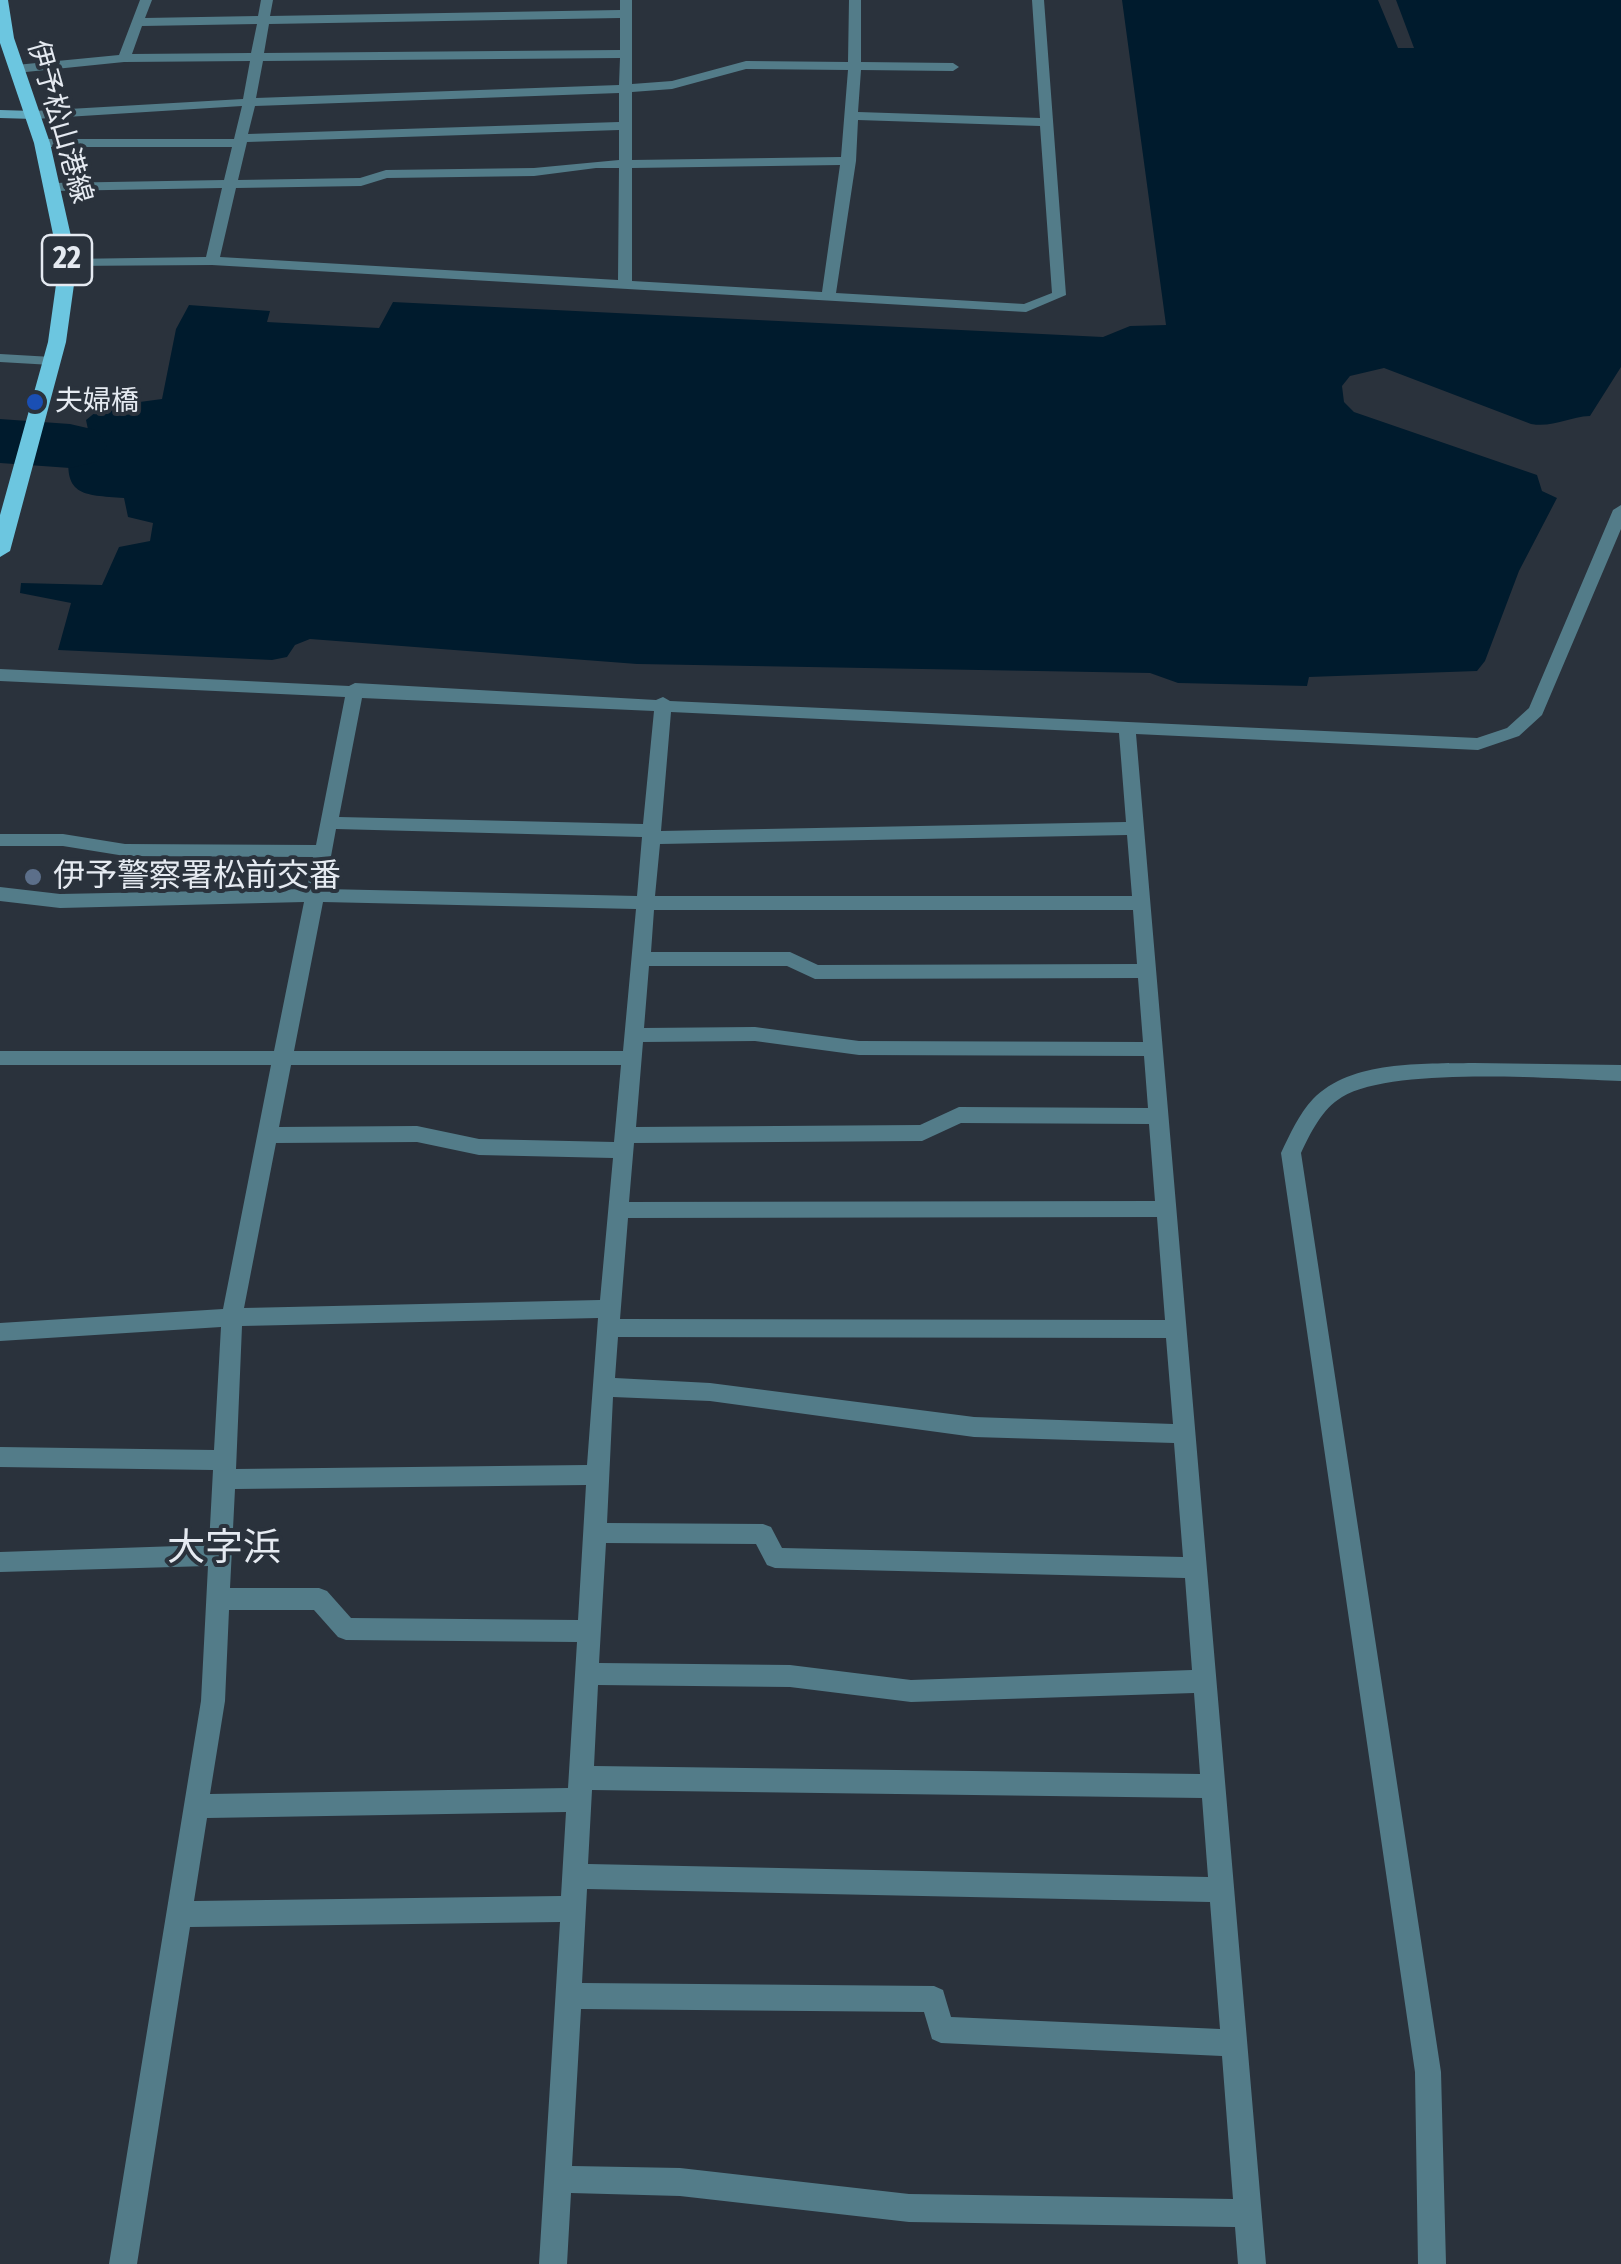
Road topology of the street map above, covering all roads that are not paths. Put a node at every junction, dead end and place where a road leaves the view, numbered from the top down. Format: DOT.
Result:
graph roads {
  1 [pos="0,0"];
  2 [pos="146,0"];
  3 [pos="268,0"];
  4 [pos="855,0"];
  5 [pos="1038,0"];
  6 [pos="626,7"];
  7 [pos="264,19"];
  8 [pos="138,22"];
  9 [pos="626,54"];
  10 [pos="256,57"];
  11 [pos="124,58"];
  12 [pos="857,66"];
  13 [pos="953,67"];
  14 [pos="16,69"];
  15 [pos="625,88"];
  16 [pos="249,103"];
  17 [pos="0,114"];
  18 [pos="34,115"];
  19 [pos="853,116"];
  20 [pos="1047,122"];
  21 [pos="625,126"];
  22 [pos="240,140"];
  23 [pos="42,143"];
  24 [pos="849,160"];
  25 [pos="626,163"];
  26 [pos="230,184"];
  27 [pos="53,187"];
  28 [pos="212,261"];
  29 [pos="68,263"];
  30 [pos="625,286"];
  31 [pos="828,298"];
  32 [pos="0,358"];
  33 [pos="52,361"];
  34 [pos="7,504"];
  35 [pos="1621,510"];
  36 [pos="0,551"];
  37 [pos="0,675"];
  38 [pos="356,689"];
  39 [pos="663,703"];
  40 [pos="1128,728"];
  41 [pos="330,823"];
  42 [pos="1136,828"];
  43 [pos="651,835"];
  44 [pos="0,840"];
  45 [pos="324,851"];
  46 [pos="0,894"];
  47 [pos="315,895"];
  48 [pos="645,902"];
  49 [pos="1142,903"];
  50 [pos="640,960"];
  51 [pos="1148,971"];
  52 [pos="633,1035"];
  53 [pos="1154,1049"];
  54 [pos="284,1056"];
  55 [pos="0,1058"];
  56 [pos="631,1058"];
  57 [pos="1621,1073"];
  58 [pos="1159,1116"];
  59 [pos="269,1135"];
  60 [pos="624,1142"];
  61 [pos="1166,1209"];
  62 [pos="618,1210"];
  63 [pos="232,1317"];
  64 [pos="609,1319"];
  65 [pos="1176,1329"];
  66 [pos="0,1332"];
  67 [pos="603,1388"];
  68 [pos="1184,1434"];
  69 [pos="0,1457"];
  70 [pos="225,1469"];
  71 [pos="598,1475"];
  72 [pos="595,1533"];
  73 [pos="220,1555"];
  74 [pos="0,1562"];
  75 [pos="1195,1568"];
  76 [pos="218,1598"];
  77 [pos="589,1632"];
  78 [pos="586,1674"];
  79 [pos="1204,1681"];
  80 [pos="1212,1786"];
  81 [pos="580,1789"];
  82 [pos="196,1806"];
  83 [pos="575,1876"];
  84 [pos="1221,1890"];
  85 [pos="573,1909"];
  86 [pos="179,1914"];
  87 [pos="568,1996"];
  88 [pos="1233,2043"];
  89 [pos="558,2179"];
  90 [pos="1248,2213"];
  91 [pos="123,2264"];
  92 [pos="553,2264"];
  93 [pos="1252,2264"];
  94 [pos="1432,2264"];
  1 -- 14 [label="main road, 伊予松山港線 / 22"];
  2 -- 8 [label="street"];
  3 -- 7 [label="street"];
  4 -- 12 [label="street"];
  5 -- 20 [label="street"];
  6 -- 7 [label="street"];
  6 -- 9 [label="street"];
  7 -- 8 [label="street"];
  7 -- 10 [label="street"];
  8 -- 11 [label="street"];
  9 -- 10 [label="street"];
  9 -- 15 [label="street"];
  10 -- 11 [label="street"];
  10 -- 16 [label="street"];
  11 -- 14 [label="street"];
  12 -- 13 [label="street"];
  12 -- 15 [label="street"];
  12 -- 19 [label="street"];
  14 -- 18 [label="main road, 伊予松山港線 / 22"];
  15 -- 16 [label="street"];
  15 -- 21 [label="street"];
  16 -- 18 [label="street"];
  16 -- 22 [label="street"];
  17 -- 18 [label="main road"];
  18 -- 23 [label="main road, 伊予松山港線 / 22"];
  19 -- 20 [label="street"];
  19 -- 24 [label="street"];
  20 -- 31 [label="street"];
  21 -- 22 [label="street"];
  21 -- 25 [label="street"];
  22 -- 23 [label="street"];
  22 -- 26 [label="street"];
  23 -- 27 [label="main road, 伊予松山港線 / 22"];
  24 -- 25 [label="street"];
  24 -- 31 [label="street"];
  25 -- 26 [label="street"];
  25 -- 30 [label="street"];
  26 -- 27 [label="street"];
  26 -- 28 [label="street"];
  27 -- 29 [label="main road, 伊予松山港線 / 22"];
  28 -- 29 [label="street"];
  28 -- 30 [label="street"];
  29 -- 33 [label="main road, 伊予松山港線 / 22"];
  30 -- 31 [label="street"];
  32 -- 33 [label="street"];
  33 -- 34 [label="main road, 伊予松山港線 / 22"];
  34 -- 36 [label="main road, 伊予松山港線 / 22"];
  35 -- 40 [label="street"];
  37 -- 38 [label="street"];
  38 -- 39 [label="street"];
  38 -- 41 [label="street"];
  39 -- 40 [label="street"];
  39 -- 43 [label="street"];
  40 -- 42 [label="street"];
  41 -- 43 [label="street"];
  41 -- 45 [label="street"];
  42 -- 43 [label="street"];
  42 -- 49 [label="street"];
  43 -- 48 [label="street"];
  44 -- 45 [label="street"];
  45 -- 47 [label="street"];
  46 -- 47 [label="street"];
  47 -- 48 [label="street"];
  47 -- 54 [label="street"];
  48 -- 49 [label="street"];
  48 -- 50 [label="street"];
  49 -- 51 [label="street"];
  50 -- 51 [label="street"];
  50 -- 52 [label="street"];
  51 -- 53 [label="street"];
  52 -- 53 [label="street"];
  52 -- 56 [label="street"];
  53 -- 58 [label="street"];
  54 -- 55 [label="street"];
  54 -- 56 [label="street"];
  54 -- 59 [label="street"];
  56 -- 60 [label="street"];
  57 -- 94 [label="street"];
  58 -- 60 [label="street"];
  58 -- 61 [label="street"];
  59 -- 60 [label="street"];
  59 -- 63 [label="street"];
  60 -- 62 [label="street"];
  61 -- 62 [label="street"];
  61 -- 65 [label="street"];
  62 -- 64 [label="street"];
  63 -- 64 [label="street"];
  63 -- 66 [label="street"];
  63 -- 70 [label="street"];
  64 -- 65 [label="street"];
  64 -- 67 [label="street"];
  65 -- 68 [label="street"];
  67 -- 68 [label="street"];
  67 -- 71 [label="street"];
  68 -- 75 [label="street"];
  69 -- 70 [label="street"];
  70 -- 71 [label="street"];
  70 -- 73 [label="street"];
  71 -- 72 [label="street"];
  72 -- 75 [label="street"];
  72 -- 77 [label="street"];
  73 -- 74 [label="street"];
  73 -- 76 [label="street"];
  75 -- 79 [label="street"];
  76 -- 77 [label="street"];
  76 -- 82 [label="street"];
  77 -- 78 [label="street"];
  78 -- 79 [label="street"];
  78 -- 81 [label="street"];
  79 -- 80 [label="street"];
  80 -- 81 [label="street"];
  80 -- 84 [label="street"];
  81 -- 82 [label="street"];
  81 -- 83 [label="street"];
  82 -- 86 [label="street"];
  83 -- 84 [label="street"];
  83 -- 85 [label="street"];
  84 -- 88 [label="street"];
  85 -- 86 [label="street"];
  85 -- 87 [label="street"];
  86 -- 91 [label="street"];
  87 -- 88 [label="street"];
  87 -- 89 [label="street"];
  88 -- 90 [label="street"];
  89 -- 90 [label="street"];
  89 -- 92 [label="street"];
  90 -- 93 [label="street"];
}
